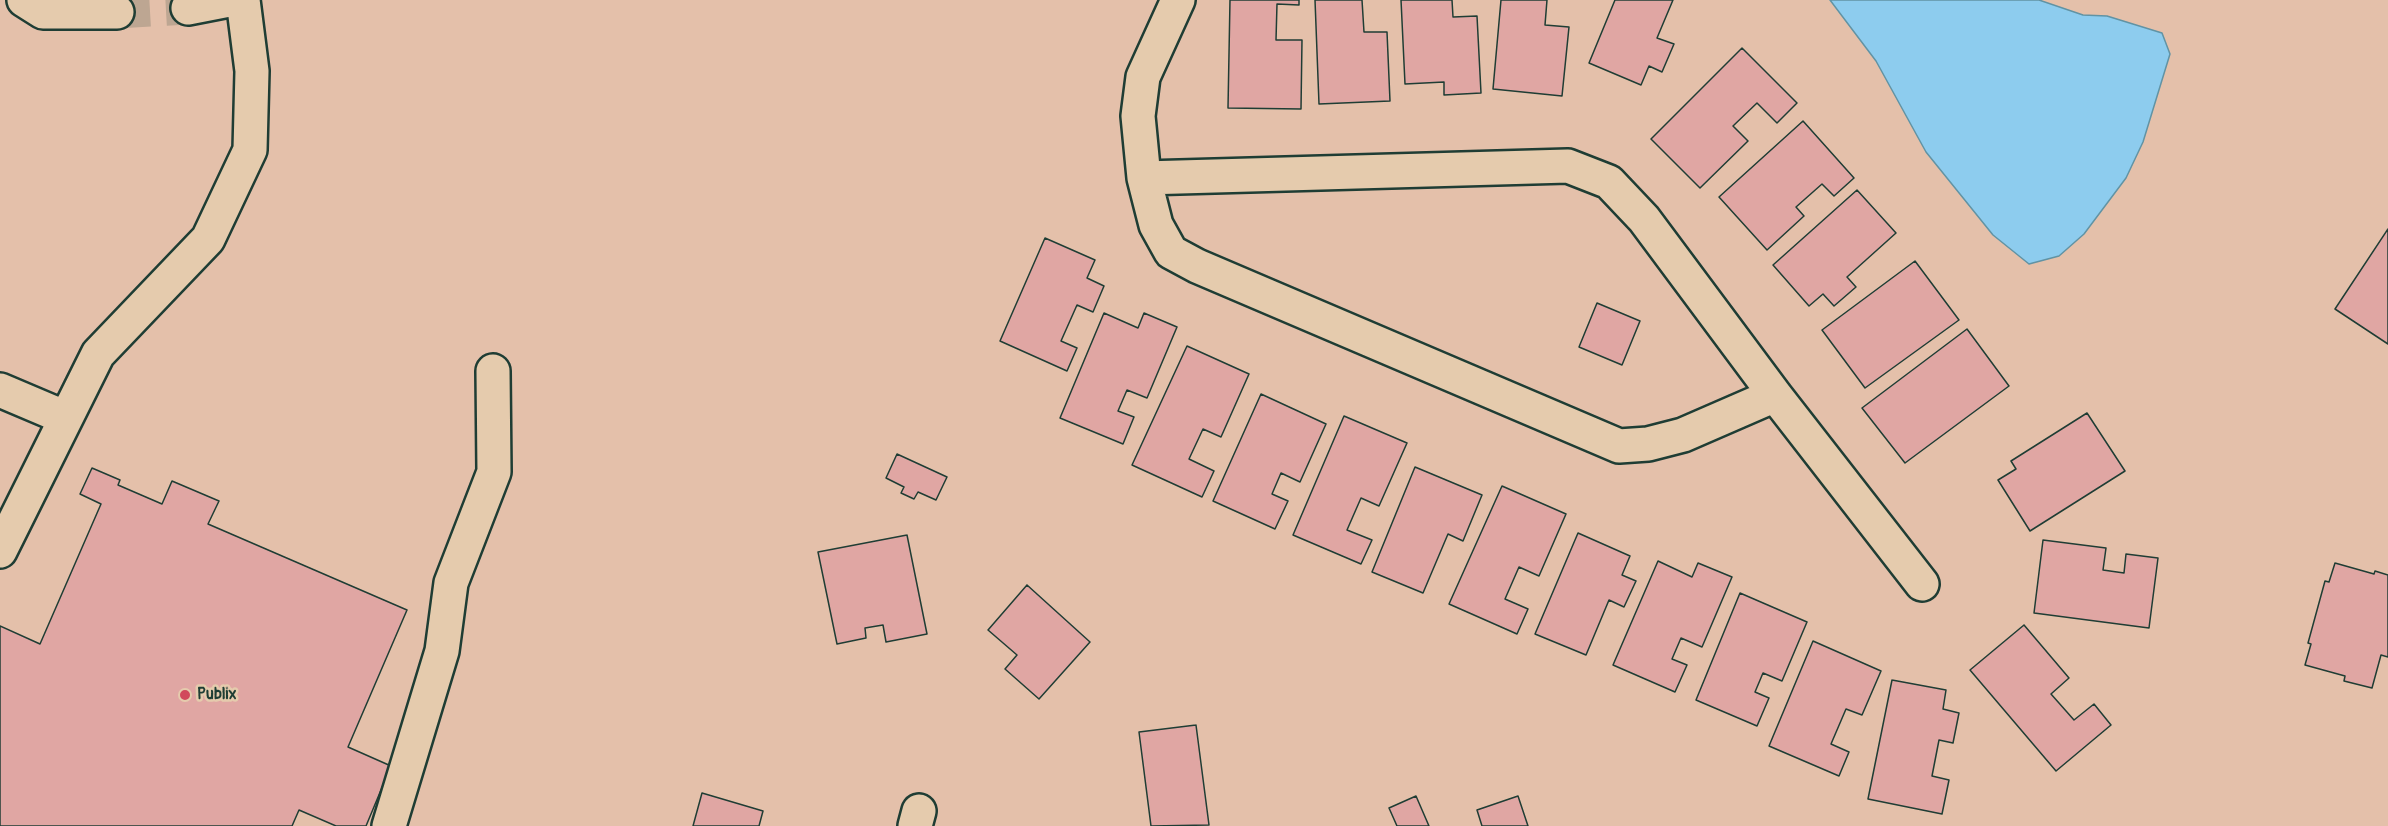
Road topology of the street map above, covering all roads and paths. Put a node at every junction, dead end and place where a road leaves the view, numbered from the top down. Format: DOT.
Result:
graph roads {
  1 [pos="24,0"];
  2 [pos="229,0"];
  3 [pos="243,0"];
  4 [pos="1178,0"];
  5 [pos="188,8"];
  6 [pos="117,12"];
  7 [pos="1144,178"];
  8 [pos="493,370"];
  9 [pos="0,390"];
  10 [pos="1775,395"];
  11 [pos="66,418"];
  12 [pos="0,551"];
  13 [pos="1922,584"];
  14 [pos="389,826"];
  1 -- 6 [label="street"];
  2 -- 5 [label="street"];
  3 -- 11 [label="street"];
  4 -- 7 [label="street"];
  7 -- 10 [label="street"];
  7 -- 10 [label="street"];
  8 -- 14 [label="street"];
  9 -- 11 [label="street"];
  10 -- 13 [label="street"];
  11 -- 12 [label="street"];
}
